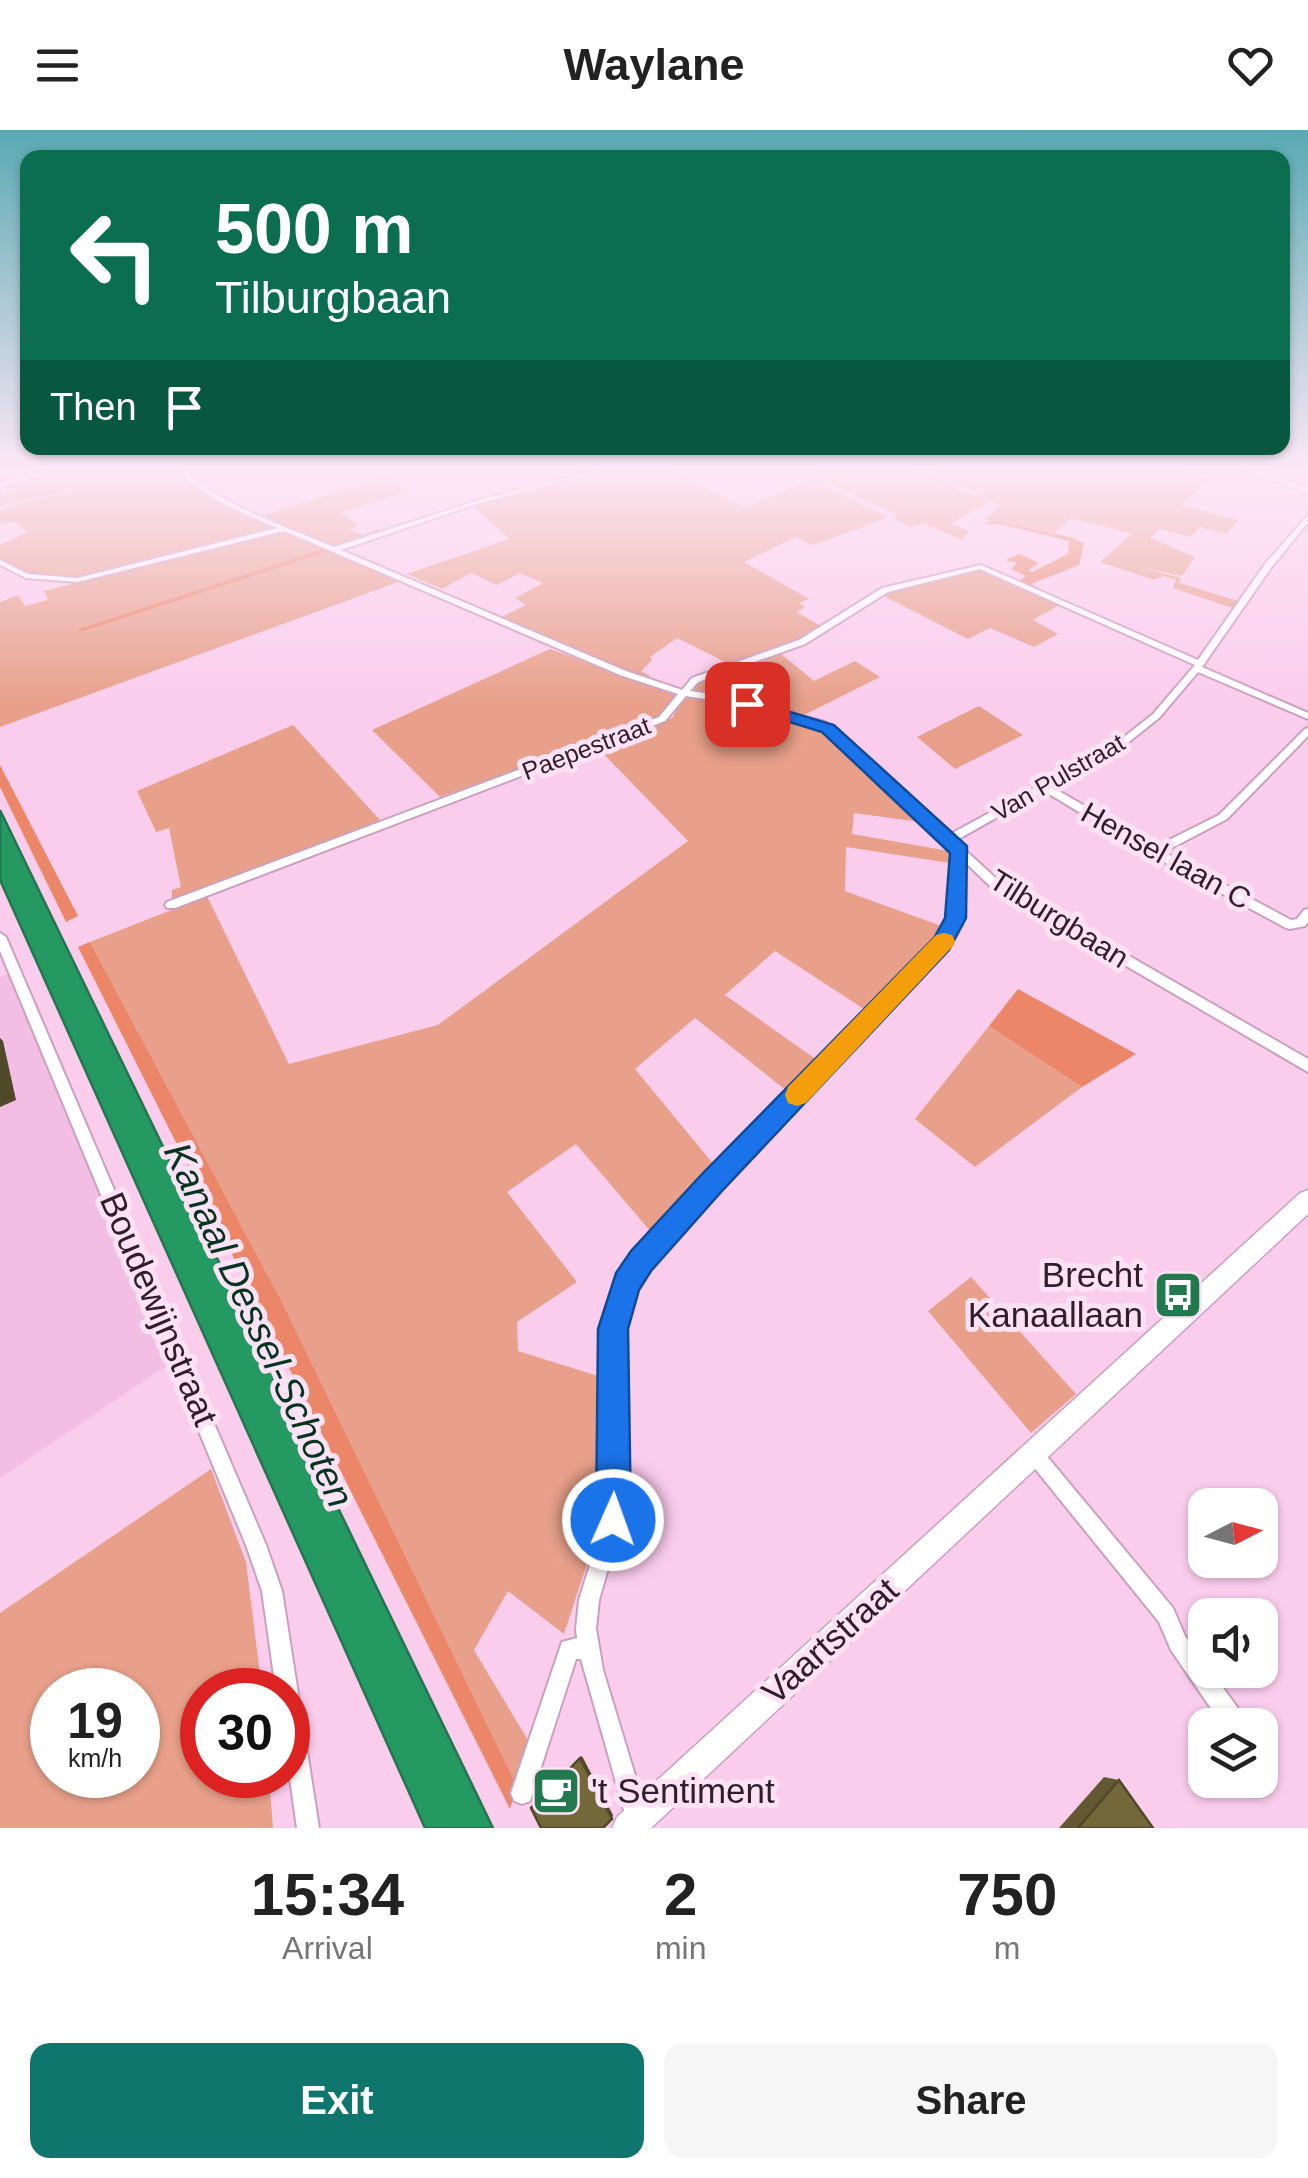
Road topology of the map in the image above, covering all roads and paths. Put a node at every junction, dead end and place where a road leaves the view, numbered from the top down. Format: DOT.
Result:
graph roads {
  1 [pos="210,547"];
  2 [pos="327,547"];
  3 [pos="342,547"];
  4 [pos="1283,547"];
  5 [pos="334,550"];
  6 [pos="0,562"];
  7 [pos="1199,666"];
  8 [pos="683,693"];
  9 [pos="1308,716"];
  10 [pos="1308,731"];
  11 [pos="1042,785"];
  12 [pos="954,846"];
  13 [pos="1155,852"];
  14 [pos="171,905"];
  15 [pos="1308,913"];
  16 [pos="0,937"];
  17 [pos="1308,1066"];
  18 [pos="1308,1200"];
  19 [pos="1034,1454"];
  20 [pos="589,1648"];
  21 [pos="283,1668"];
  22 [pos="1225,1708"];
  23 [pos="522,1793"];
  24 [pos="303,1798"];
  25 [pos="635,1824"];
  26 [pos="308,1828"];
  1 -- 6 [label="street"];
  2 -- 5 [label="street, Tilburgbaan"];
  3 -- 5 [label="street"];
  4 -- 7 [label="street, Van Pulstraat"];
  5 -- 8 [label="street, Tilburgbaan"];
  7 -- 8 [label="street, Paepestraat"];
  7 -- 9 [label="street"];
  7 -- 11 [label="street, Van Pulstraat"];
  8 -- 12 [label="street, Tilburgbaan"];
  8 -- 14 [label="street, Paepestraat"];
  10 -- 13 [label="street"];
  11 -- 12 [label="street, Van Pulstraat"];
  11 -- 13 [label="street, Hensel laan C"];
  12 -- 17 [label="street, Tilburgbaan"];
  12 -- 20 [label="street"];
  13 -- 15 [label="street, Hensel laan C"];
  16 -- 21 [label="street, Boudewijnstraat"];
  18 -- 19 [label="main road, Vaartstraat"];
  19 -- 22 [label="street"];
  19 -- 25 [label="main road, Vaartstraat"];
  20 -- 23 [label="street"];
  20 -- 25 [label="street"];
  24 -- 26 [label="street, Boudewijnstraat"];
}
